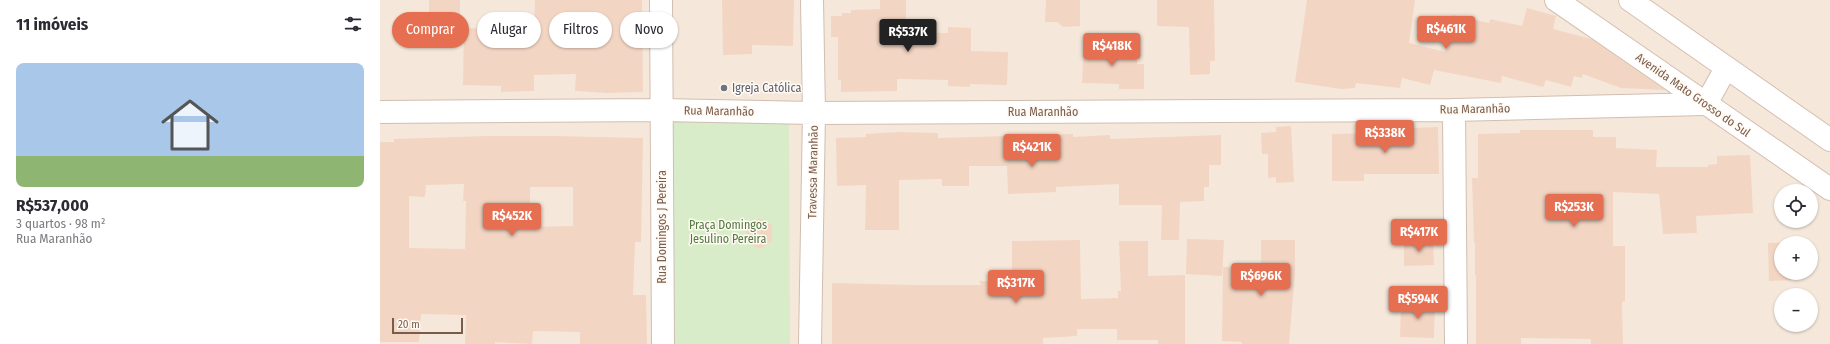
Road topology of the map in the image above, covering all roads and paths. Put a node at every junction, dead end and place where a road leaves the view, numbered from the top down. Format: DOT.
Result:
graph roads {
  1 [pos="661,0"];
  2 [pos="812,0"];
  3 [pos="1556,0"];
  4 [pos="1630,0"];
  5 [pos="1726,68"];
  6 [pos="1706,104"];
  7 [pos="661,110"];
  8 [pos="1454,110"];
  9 [pos="380,112"];
  10 [pos="814,113"];
  11 [pos="1830,140"];
  12 [pos="1830,189"];
  13 [pos="663,344"];
  14 [pos="810,344"];
  15 [pos="1456,344"];
  1 -- 7 [label="street, Rua Domingos J Pereira"];
  2 -- 10 [label="street, Travessa Maranhão"];
  3 -- 6 [label="street, Avenida Mato Grosso do Sul"];
  4 -- 5 [label="street"];
  5 -- 6 [label="street"];
  5 -- 11 [label="street"];
  6 -- 8 [label="street, Rua Maranhão"];
  6 -- 12 [label="street, Avenida Mato Grosso do Sul"];
  7 -- 9 [label="street, Rua Maranhão"];
  7 -- 10 [label="street, Rua Maranhão"];
  7 -- 13 [label="street, Rua Domingos J Pereira"];
  8 -- 10 [label="street, Rua Maranhão"];
  8 -- 15 [label="street"];
  10 -- 14 [label="street, Travessa Maranhão"];
}
